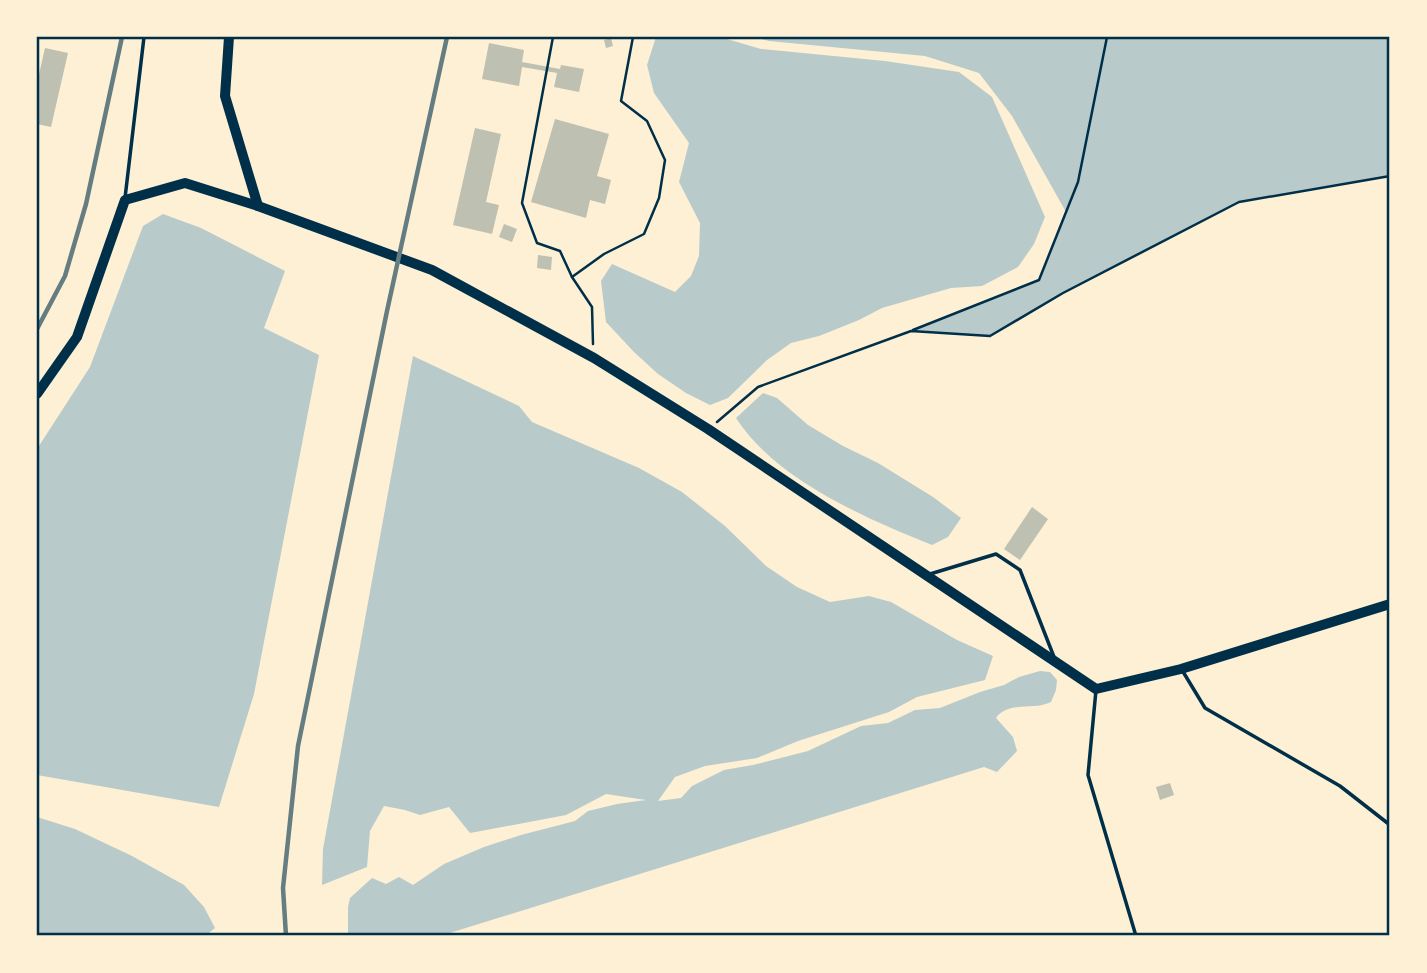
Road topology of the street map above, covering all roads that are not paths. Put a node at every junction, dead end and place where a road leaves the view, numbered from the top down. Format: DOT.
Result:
graph roads {
  1 [pos="144,37"];
  2 [pos="229,37"];
  3 [pos="125,200"];
  4 [pos="258,206"];
  5 [pos="37,394"];
  6 [pos="925,575"];
  7 [pos="1390,604"];
  8 [pos="1056,662"];
  9 [pos="1181,669"];
  10 [pos="1096,689"];
  11 [pos="1390,825"];
  12 [pos="1136,936"];
  1 -- 3 [label="lane"];
  2 -- 4 [label="street"];
  3 -- 4 [label="street"];
  3 -- 5 [label="street"];
  4 -- 6 [label="street"];
  6 -- 8 [label="street"];
  6 -- 8 [label="lane"];
  7 -- 9 [label="street"];
  8 -- 10 [label="street"];
  9 -- 10 [label="street"];
  9 -- 11 [label="lane"];
  10 -- 12 [label="lane"];
}
